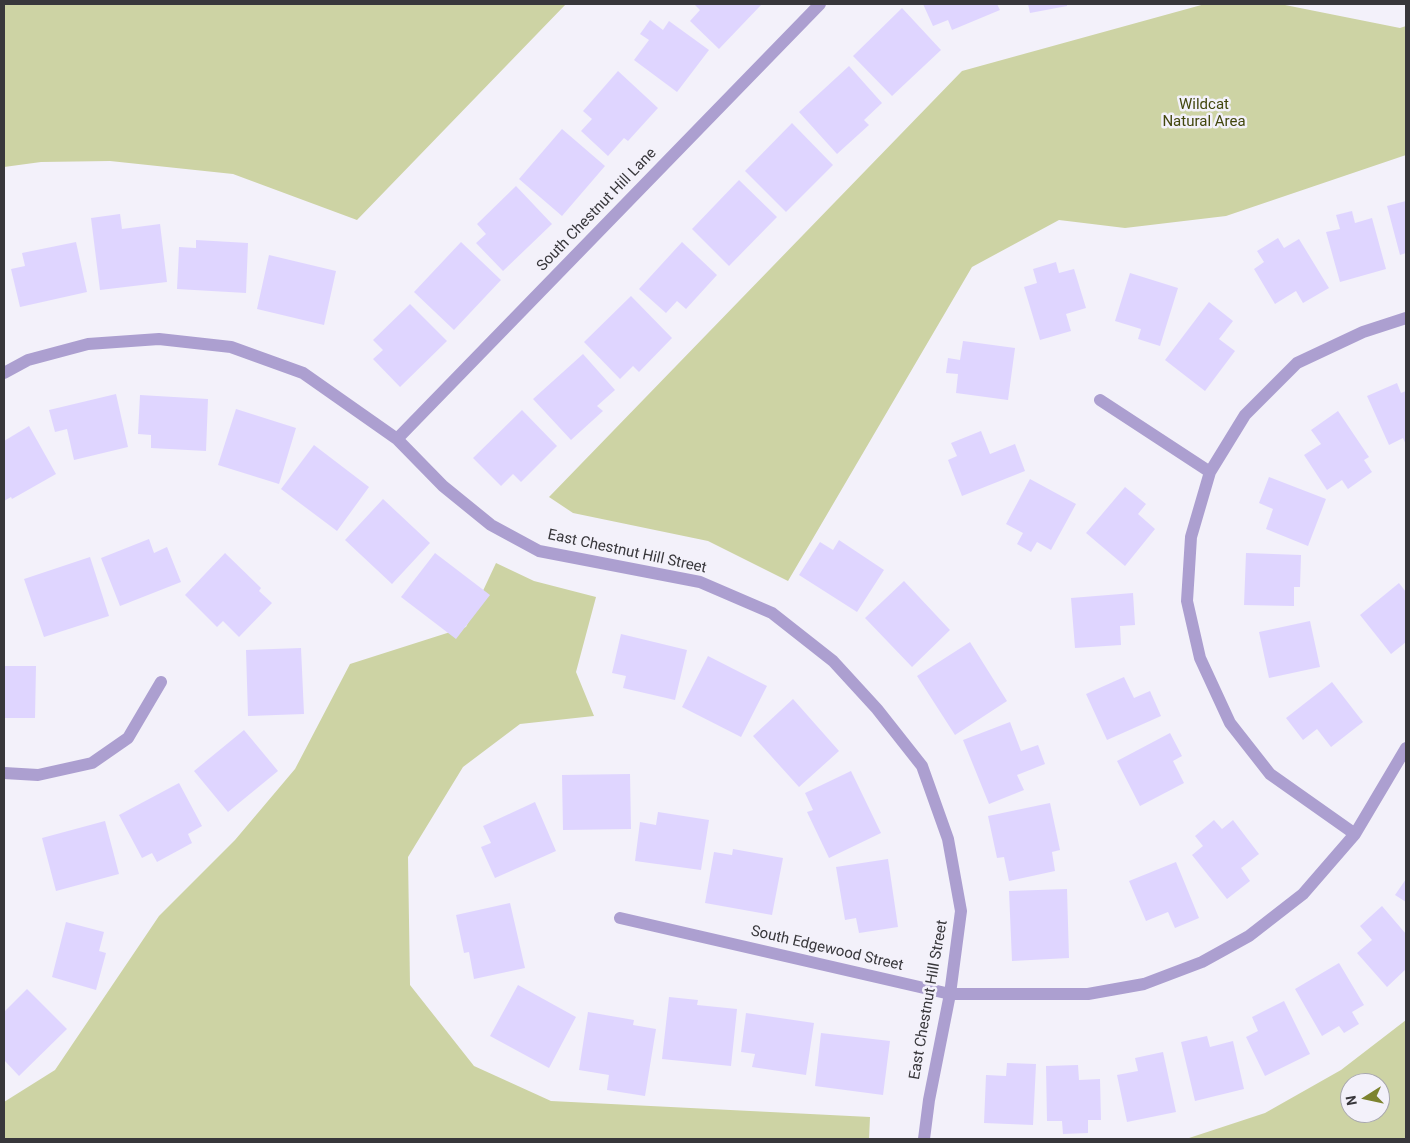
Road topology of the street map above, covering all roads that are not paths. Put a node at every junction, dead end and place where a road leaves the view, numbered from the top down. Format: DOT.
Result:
graph roads {
  1 [pos="820,4"];
  2 [pos="1406,318"];
  3 [pos="4,373"];
  4 [pos="1100,400"];
  5 [pos="397,438"];
  6 [pos="1210,472"];
  7 [pos="161,682"];
  8 [pos="1406,748"];
  9 [pos="4,774"];
  10 [pos="1354,834"];
  11 [pos="620,918"];
  12 [pos="950,994"];
  13 [pos="924,1139"];
  1 -- 5 [label="street, South Chestnut Hill Lane"];
  2 -- 6 [label="street"];
  3 -- 5 [label="street, East Chestnut Hill Street"];
  4 -- 6 [label="street"];
  5 -- 12 [label="street, East Chestnut Hill Street"];
  6 -- 10 [label="street"];
  7 -- 9 [label="street"];
  8 -- 10 [label="street, South Edgewood Street"];
  10 -- 12 [label="street, South Edgewood Street"];
  11 -- 12 [label="street, South Edgewood Street"];
  12 -- 13 [label="street, East Chestnut Hill Street"];
}
